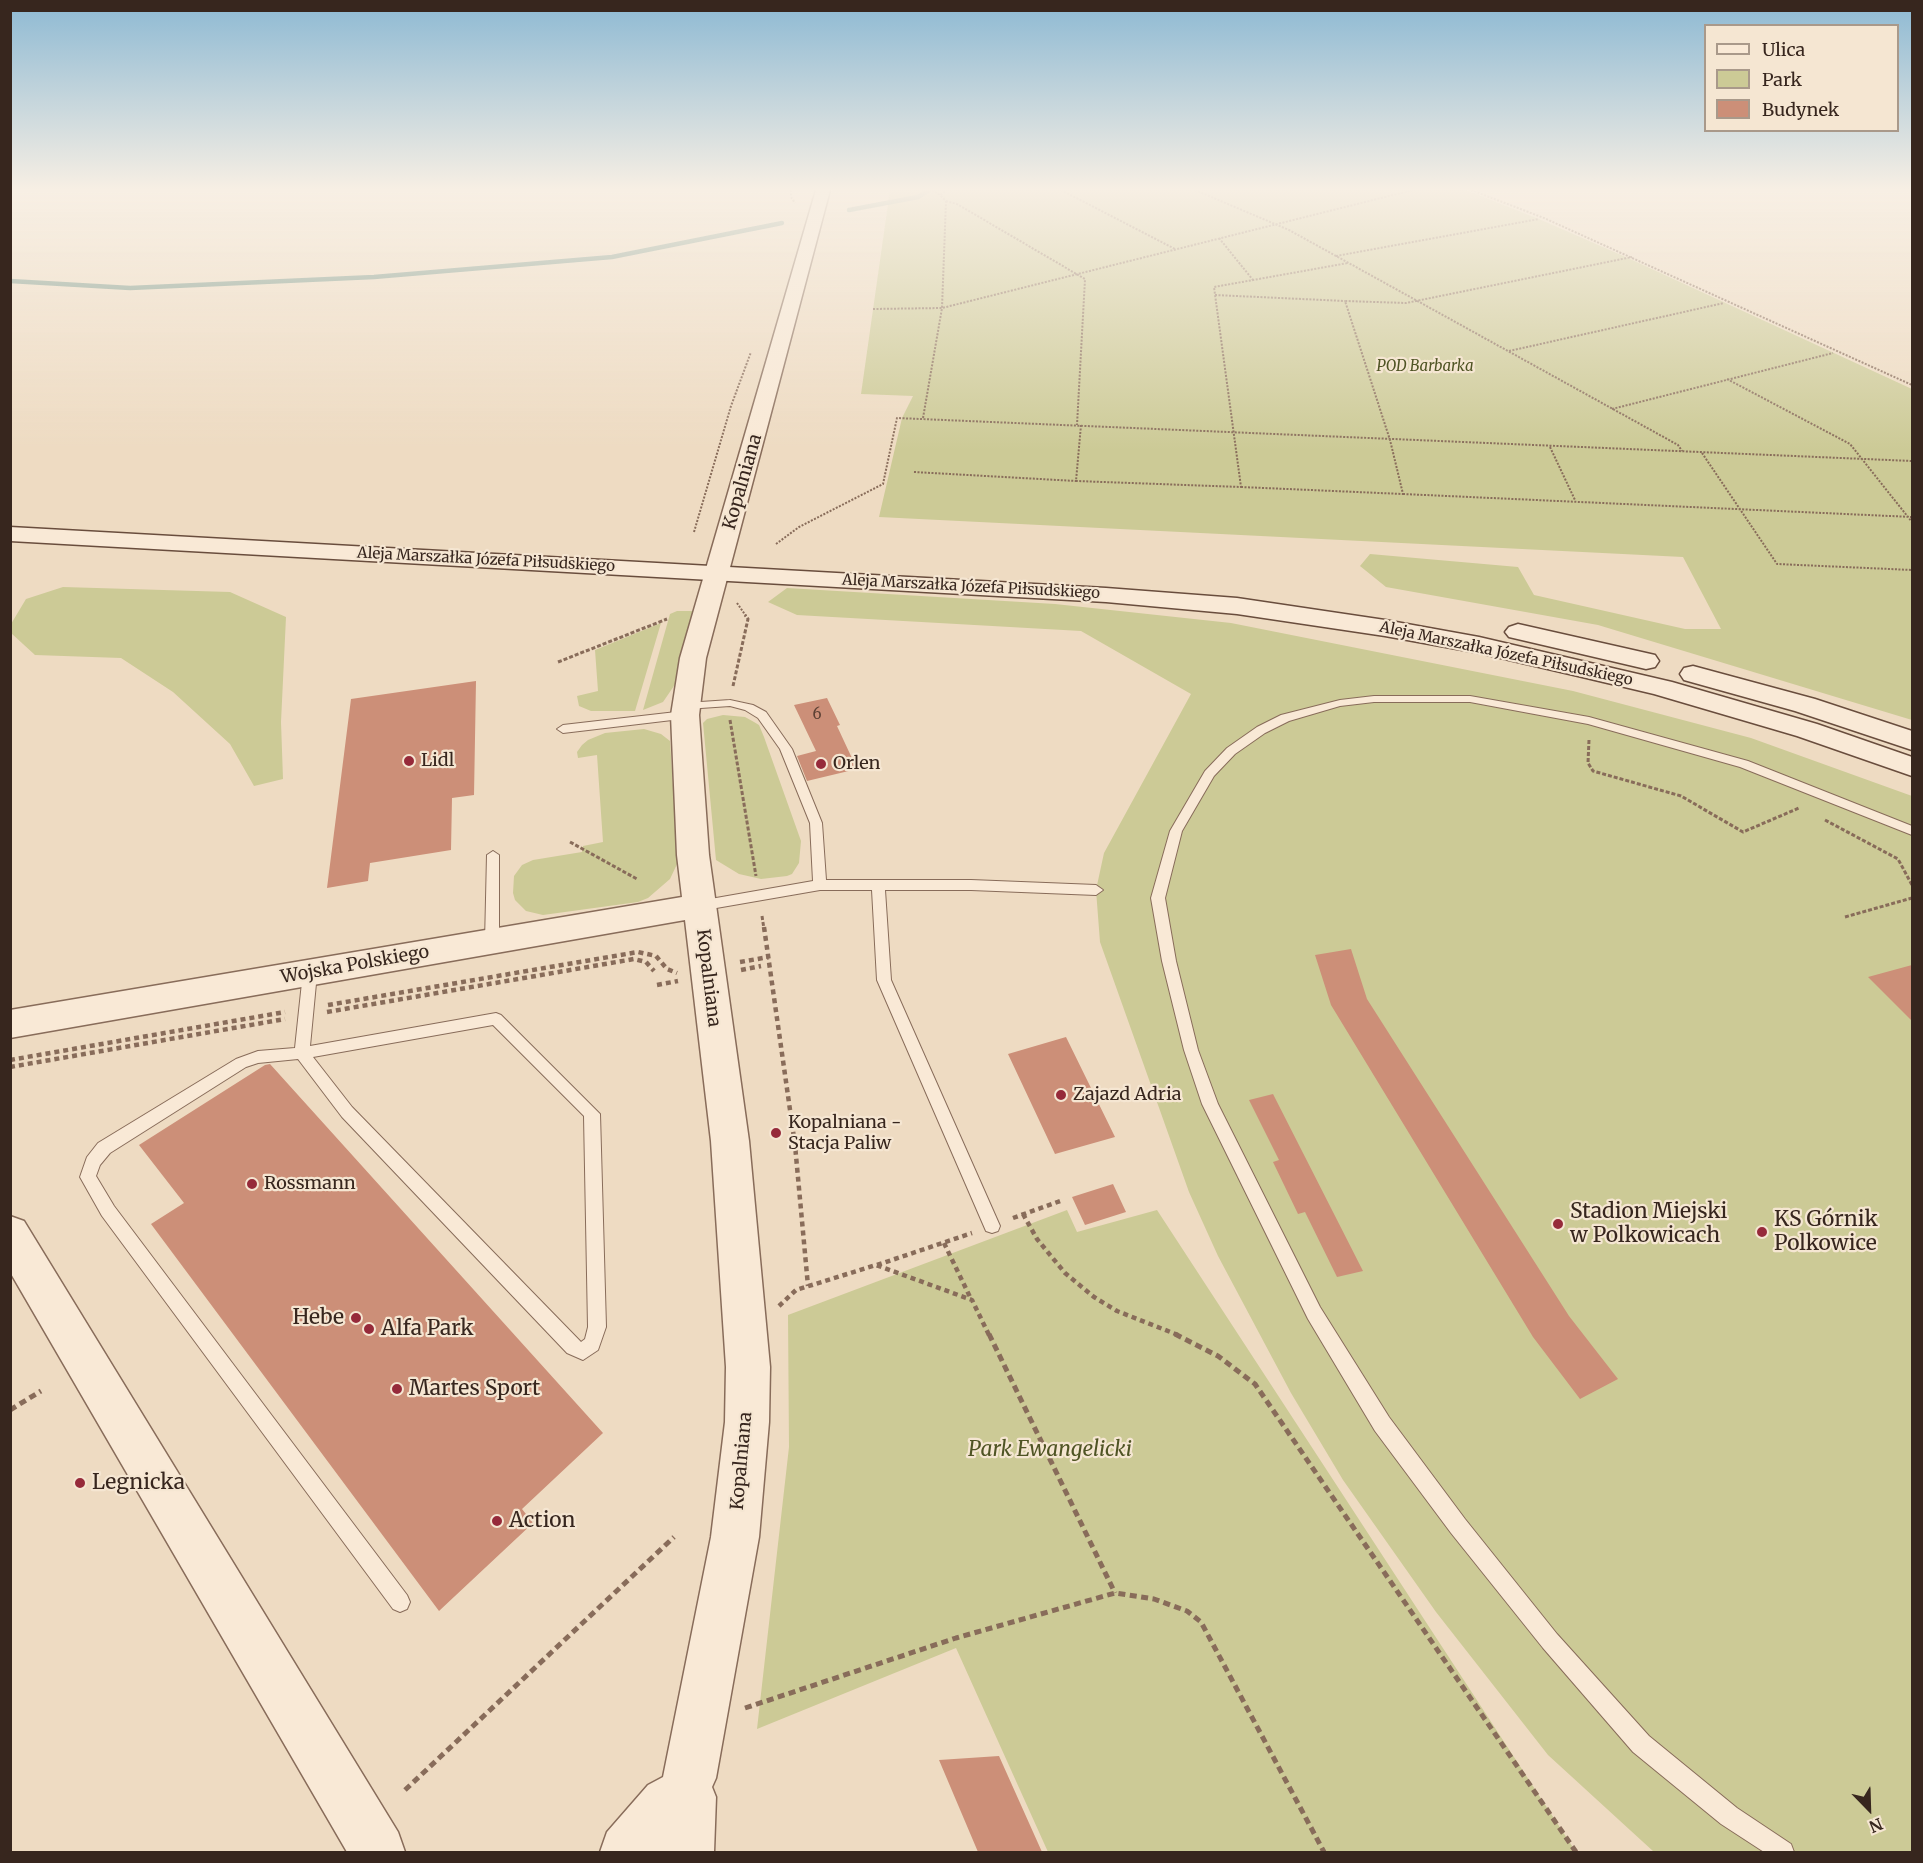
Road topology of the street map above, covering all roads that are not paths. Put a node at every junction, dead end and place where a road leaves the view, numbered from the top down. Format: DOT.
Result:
graph roads {
  1 [pos="799,277"];
  2 [pos="10,513"];
  3 [pos="10,534"];
  4 [pos="721,562"];
  5 [pos="685,711"];
  6 [pos="562,729"];
  7 [pos="1912,741"];
  8 [pos="1912,767"];
  9 [pos="1912,831"];
  10 [pos="493,855"];
  11 [pos="878,884"];
  12 [pos="820,885"];
  13 [pos="1096,890"];
  14 [pos="699,906"];
  15 [pos="492,942"];
  16 [pos="310,973"];
  17 [pos="10,1024"];
  18 [pos="302,1053"];
  19 [pos="992,1226"];
  20 [pos="10,1234"];
  21 [pos="400,1602"];
  22 [pos="689,1778"];
  23 [pos="378,1852"];
  24 [pos="627,1852"];
  25 [pos="658,1852"];
  26 [pos="687,1852"];
  27 [pos="1783,1852"];
  1 -- 4 [label="main road, Kopalniana"];
  2 -- 4 [label="main road, Aleja Marszałka Józefa Piłsudskiego"];
  3 -- 4 [label="main road, Aleja Marszałka Józefa Piłsudskiego"];
  4 -- 5 [label="main road, Kopalniana"];
  4 -- 7 [label="main road, Aleja Marszałka Józefa Piłsudskiego"];
  4 -- 8 [label="main road, Aleja Marszałka Józefa Piłsudskiego"];
  5 -- 6 [label="lane"];
  5 -- 12 [label="lane"];
  5 -- 14 [label="main road, Kopalniana"];
  9 -- 27 [label="lane"];
  10 -- 15 [label="lane"];
  11 -- 12 [label="lane"];
  11 -- 13 [label="lane"];
  11 -- 19 [label="lane"];
  12 -- 14 [label="lane"];
  14 -- 15 [label="main road, Wojska Polskiego"];
  14 -- 22 [label="main road, Kopalniana"];
  15 -- 16 [label="main road, Wojska Polskiego"];
  16 -- 17 [label="main road, Wojska Polskiego"];
  16 -- 18 [label="lane"];
  18 -- 18 [label="lane"];
  18 -- 21 [label="lane"];
  20 -- 23 [label="main road"];
  22 -- 24 [label="main road, Kopalniana"];
  22 -- 25 [label="main road, Kopalniana"];
  22 -- 26 [label="main road"];
}
